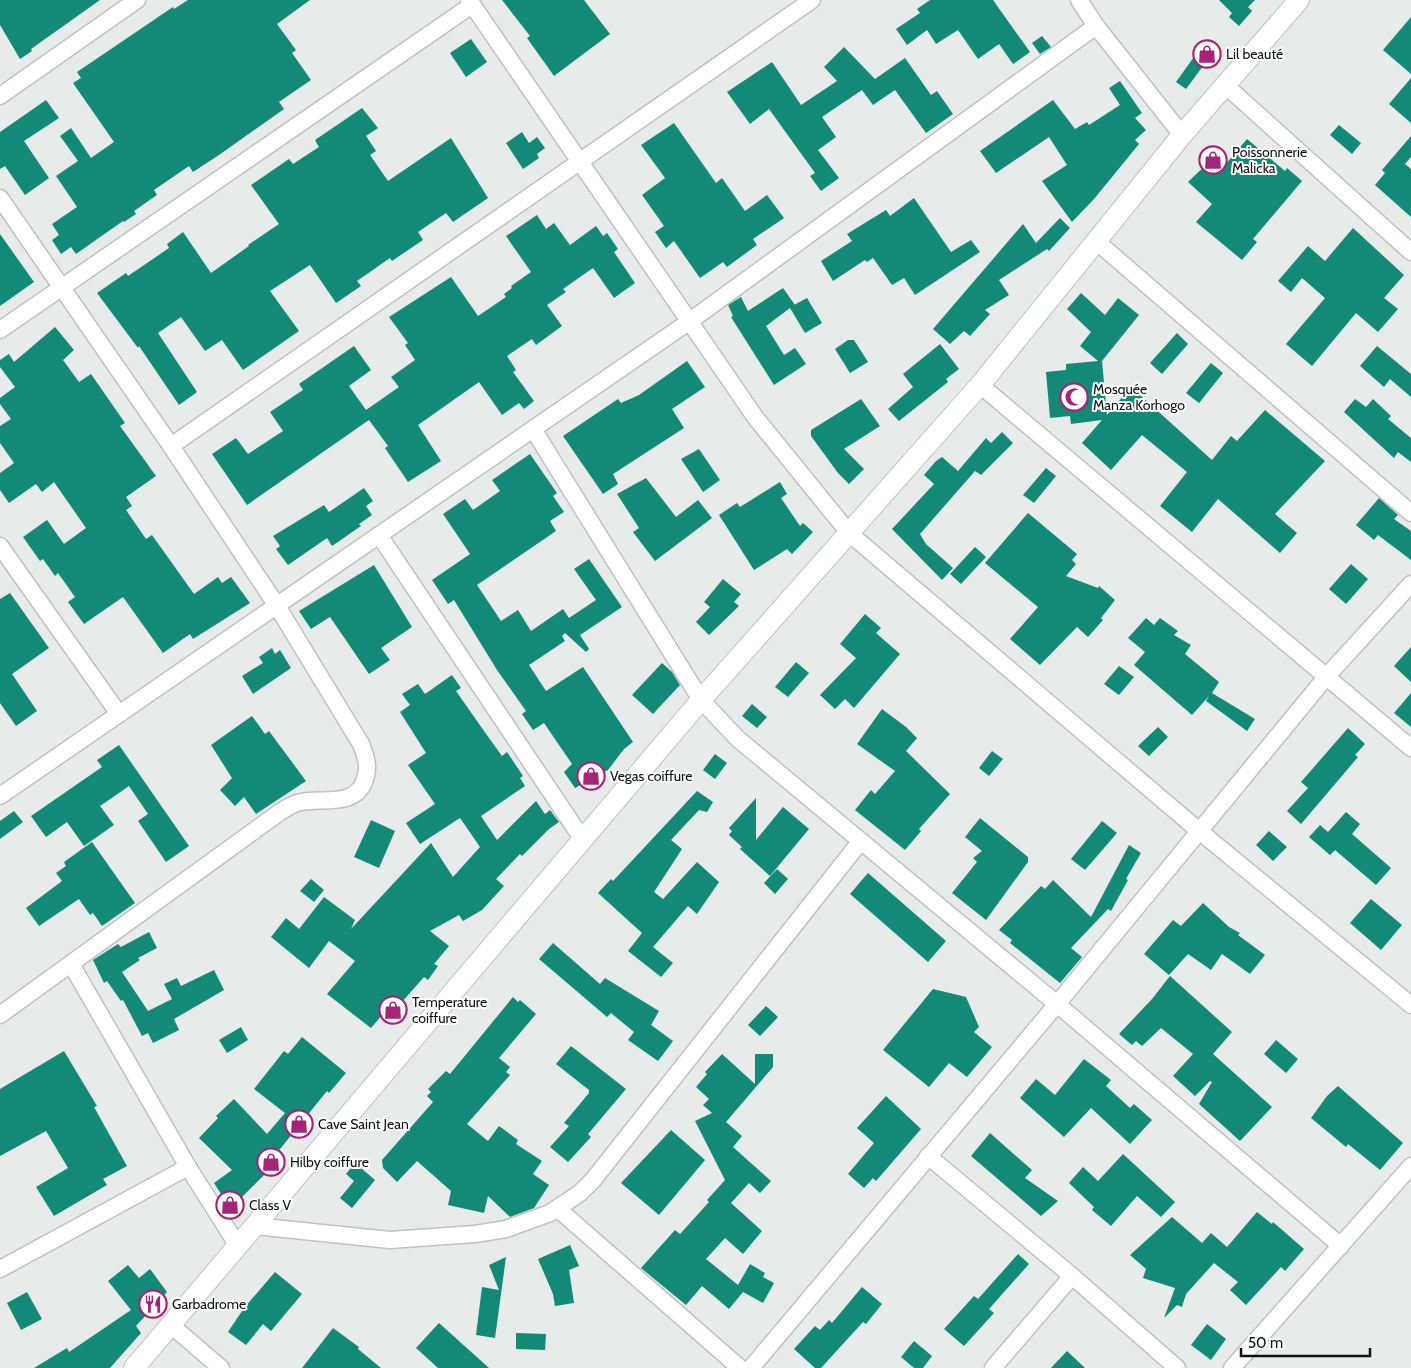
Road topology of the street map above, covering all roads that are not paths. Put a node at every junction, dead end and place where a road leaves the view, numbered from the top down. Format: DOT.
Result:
graph roads {
  1 [pos="137,0"];
  2 [pos="812,0"];
  3 [pos="1079,0"];
  4 [pos="1299,0"];
  5 [pos="470,3"];
  6 [pos="1096,26"];
  7 [pos="1225,85"];
  8 [pos="0,96"];
  9 [pos="1182,136"];
  10 [pos="580,162"];
  11 [pos="0,198"];
  12 [pos="1096,241"];
  13 [pos="1411,252"];
  14 [pos="62,288"];
  15 [pos="690,321"];
  16 [pos="0,330"];
  17 [pos="980,385"];
  18 [pos="534,429"];
  19 [pos="171,446"];
  20 [pos="1411,513"];
  21 [pos="849,533"];
  22 [pos="379,535"];
  23 [pos="2,552"];
  24 [pos="1411,584"];
  25 [pos="276,606"];
  26 [pos="1327,676"];
  27 [pos="701,700"];
  28 [pos="119,714"];
  29 [pos="1411,748"];
  30 [pos="0,796"];
  31 [pos="1198,830"];
  32 [pos="583,840"];
  33 [pos="860,842"];
  34 [pos="71,964"];
  35 [pos="1057,1004"];
  36 [pos="1411,1005"];
  37 [pos="0,1015"];
  38 [pos="928,1156"];
  39 [pos="1411,1166"];
  40 [pos="188,1167"];
  41 [pos="558,1208"];
  42 [pos="254,1226"];
  43 [pos="238,1246"];
  44 [pos="1341,1246"];
  45 [pos="0,1269"];
  46 [pos="1072,1276"];
  47 [pos="172,1326"];
  48 [pos="134,1368"];
  49 [pos="221,1368"];
  50 [pos="740,1368"];
  51 [pos="752,1368"];
  52 [pos="993,1368"];
  53 [pos="1176,1368"];
  54 [pos="1232,1368"];
  1 -- 8 [label="street"];
  2 -- 10 [label="street"];
  3 -- 6 [label="street"];
  4 -- 7 [label="street"];
  5 -- 10 [label="street"];
  5 -- 14 [label="street"];
  6 -- 9 [label="street"];
  6 -- 15 [label="street"];
  7 -- 9 [label="street"];
  7 -- 13 [label="street"];
  9 -- 12 [label="street"];
  10 -- 15 [label="street"];
  10 -- 19 [label="street"];
  11 -- 14 [label="street"];
  12 -- 17 [label="street"];
  12 -- 20 [label="street"];
  14 -- 16 [label="street"];
  14 -- 19 [label="street"];
  15 -- 18 [label="street"];
  15 -- 21 [label="street"];
  17 -- 21 [label="street"];
  17 -- 26 [label="street"];
  18 -- 22 [label="street"];
  18 -- 27 [label="street"];
  19 -- 25 [label="street"];
  21 -- 27 [label="street"];
  21 -- 31 [label="street"];
  22 -- 25 [label="street"];
  22 -- 32 [label="street"];
  23 -- 28 [label="street"];
  24 -- 26 [label="street"];
  25 -- 28 [label="street"];
  25 -- 34 [label="street"];
  26 -- 29 [label="street"];
  26 -- 31 [label="street"];
  27 -- 32 [label="street"];
  27 -- 33 [label="street"];
  28 -- 30 [label="street"];
  31 -- 35 [label="street"];
  31 -- 36 [label="street"];
  32 -- 42 [label="street"];
  33 -- 35 [label="street"];
  33 -- 41 [label="street"];
  34 -- 37 [label="street"];
  34 -- 40 [label="street"];
  35 -- 38 [label="street"];
  35 -- 44 [label="street"];
  38 -- 46 [label="street"];
  38 -- 51 [label="street"];
  39 -- 44 [label="street"];
  40 -- 43 [label="street"];
  40 -- 45 [label="street"];
  41 -- 42 [label="street"];
  41 -- 50 [label="street"];
  42 -- 43 [label="street"];
  43 -- 47 [label="street"];
  44 -- 54 [label="street"];
  46 -- 52 [label="street"];
  46 -- 53 [label="street"];
  47 -- 48 [label="street"];
  47 -- 49 [label="street"];
}
